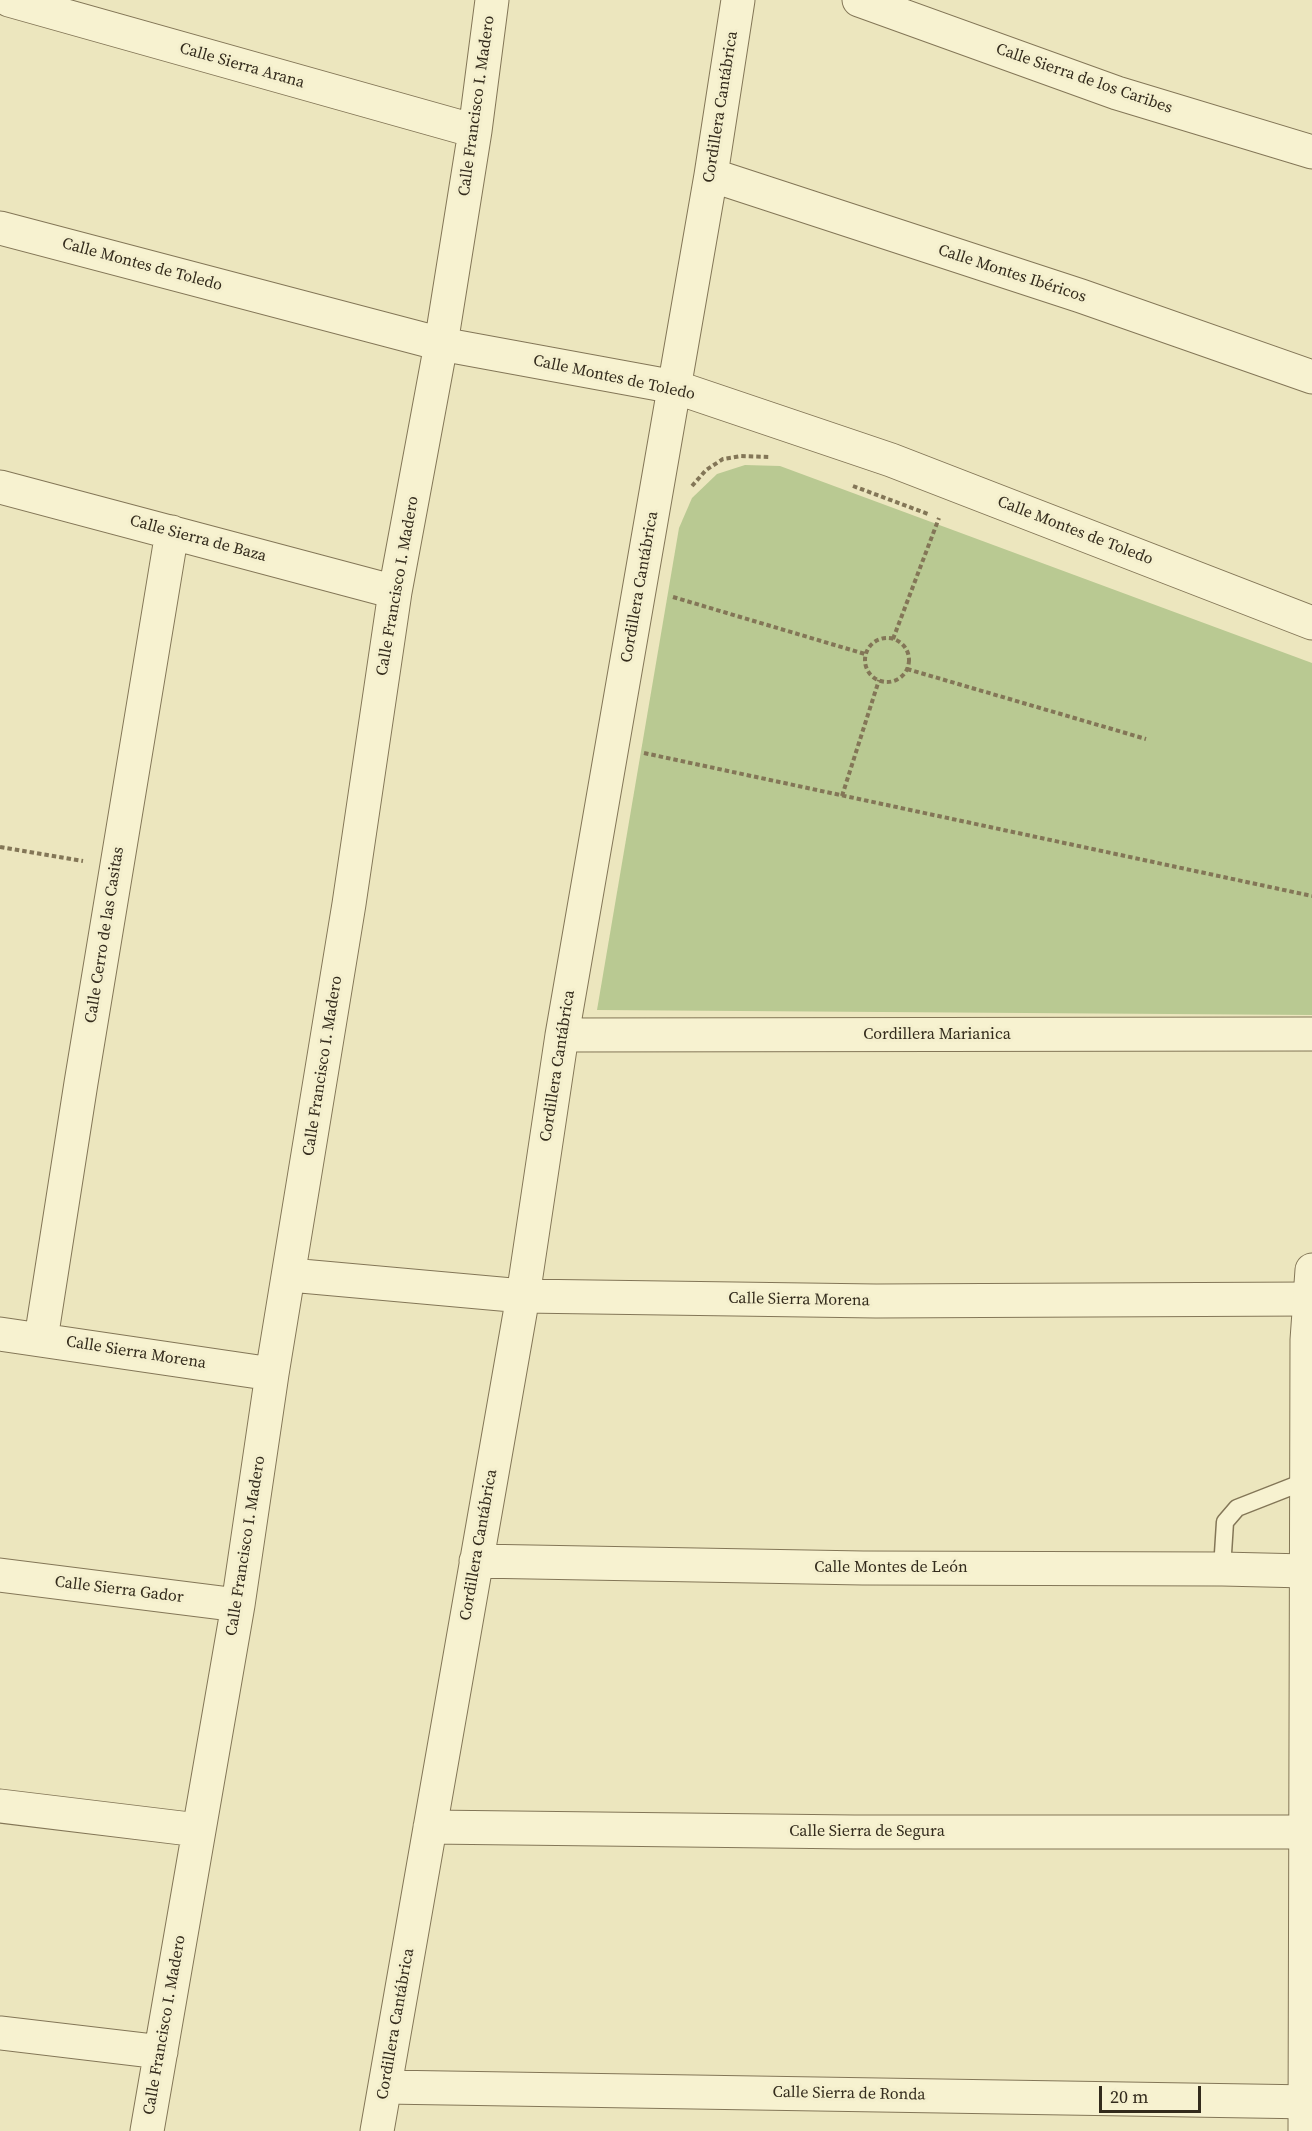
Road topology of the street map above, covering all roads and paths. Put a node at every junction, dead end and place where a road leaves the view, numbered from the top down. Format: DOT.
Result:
graph roads {
  1 [pos="9,0"];
  2 [pos="492,0"];
  3 [pos="738,0"];
  4 [pos="859,0"];
  5 [pos="475,131"];
  6 [pos="1312,152"];
  7 [pos="711,174"];
  8 [pos="0,228"];
  9 [pos="441,344"];
  10 [pos="1312,377"];
  11 [pos="675,387"];
  12 [pos="780,459"];
  13 [pos="844,483"];
  14 [pos="0,487"];
  15 [pos="691,487"];
  16 [pos="939,518"];
  17 [pos="950,522"];
  18 [pos="172,532"];
  19 [pos="395,592"];
  20 [pos="663,594"];
  21 [pos="1312,622"];
  22 [pos="893,639"];
  23 [pos="865,654"];
  24 [pos="907,669"];
  25 [pos="879,680"];
  26 [pos="1146,740"];
  27 [pos="635,751"];
  28 [pos="842,796"];
  29 [pos="0,846"];
  30 [pos="116,866"];
  31 [pos="1312,896"];
  32 [pos="1312,1034"];
  33 [pos="562,1035"];
  34 [pos="290,1275"];
  35 [pos="1310,1284"];
  36 [pos="523,1296"];
  37 [pos="0,1334"];
  38 [pos="41,1339"];
  39 [pos="272,1374"];
  40 [pos="1306,1481"];
  41 [pos="476,1561"];
  42 [pos="1222,1569"];
  43 [pos="1306,1571"];
  44 [pos="0,1575"];
  45 [pos="238,1605"];
  46 [pos="0,1806"];
  47 [pos="430,1827"];
  48 [pos="198,1830"];
  49 [pos="1305,1832"];
  50 [pos="0,2033"];
  51 [pos="161,2052"];
  52 [pos="385,2087"];
  53 [pos="1307,2112"];
  54 [pos="147,2131"];
  55 [pos="377,2131"];
  1 -- 5 [label="street, Calle Sierra Arana"];
  2 -- 5 [label="street, Calle Francisco I. Madero"];
  3 -- 7 [label="street, Cordillera Cantábrica"];
  4 -- 6 [label="street, Calle Sierra de los Caribes"];
  5 -- 9 [label="street, Calle Francisco I. Madero"];
  7 -- 10 [label="street, Calle Montes Ibéricos"];
  7 -- 11 [label="street, Cordillera Cantábrica"];
  8 -- 9 [label="street, Calle Montes de Toledo"];
  9 -- 11 [label="street, Calle Montes de Toledo"];
  9 -- 19 [label="street, Calle Francisco I. Madero"];
  11 -- 21 [label="street, Calle Montes de Toledo"];
  11 -- 33 [label="street, Cordillera Cantábrica"];
  12 -- 15 [label="path"];
  13 -- 16 [label="path"];
  14 -- 18 [label="street, Calle Sierra de Baza"];
  16 -- 17 [label="path"];
  16 -- 22 [label="path"];
  18 -- 19 [label="street, Calle Sierra de Baza"];
  18 -- 30 [label="street, Calle Cerro de las Casitas"];
  19 -- 34 [label="street, Calle Francisco I. Madero"];
  20 -- 23 [label="path"];
  22 -- 23 [label="path"];
  22 -- 24 [label="path"];
  23 -- 25 [label="path"];
  24 -- 25 [label="path"];
  24 -- 26 [label="path"];
  25 -- 28 [label="path"];
  27 -- 28 [label="path"];
  28 -- 31 [label="path"];
  29 -- 30 [label="path"];
  30 -- 38 [label="street, Calle Cerro de las Casitas"];
  32 -- 33 [label="street, Cordillera Marianica"];
  33 -- 36 [label="street, Cordillera Cantábrica"];
  34 -- 36 [label="street, Calle Sierra Morena"];
  34 -- 39 [label="street, Calle Francisco I. Madero"];
  35 -- 36 [label="street, Calle Sierra Morena"];
  35 -- 40 [label="street"];
  36 -- 41 [label="street, Cordillera Cantábrica"];
  37 -- 38 [label="street, Calle Sierra Morena"];
  38 -- 39 [label="street, Calle Sierra Morena"];
  39 -- 45 [label="street, Calle Francisco I. Madero"];
  40 -- 42 [label="lane"];
  40 -- 43 [label="street"];
  41 -- 42 [label="street, Calle Montes de León"];
  41 -- 47 [label="street, Cordillera Cantábrica"];
  42 -- 43 [label="street, Calle Montes de León"];
  43 -- 49 [label="street"];
  44 -- 45 [label="street, Calle Sierra Gador"];
  45 -- 48 [label="street, Calle Francisco I. Madero"];
  46 -- 48 [label="street"];
  47 -- 49 [label="street, Calle Sierra de Segura"];
  47 -- 52 [label="street, Cordillera Cantábrica"];
  48 -- 51 [label="street, Calle Francisco I. Madero"];
  49 -- 53 [label="street"];
  50 -- 51 [label="street"];
  51 -- 54 [label="street, Calle Francisco I. Madero"];
  52 -- 53 [label="street, Calle Sierra de Ronda"];
  52 -- 55 [label="street, Cordillera Cantábrica"];
}
